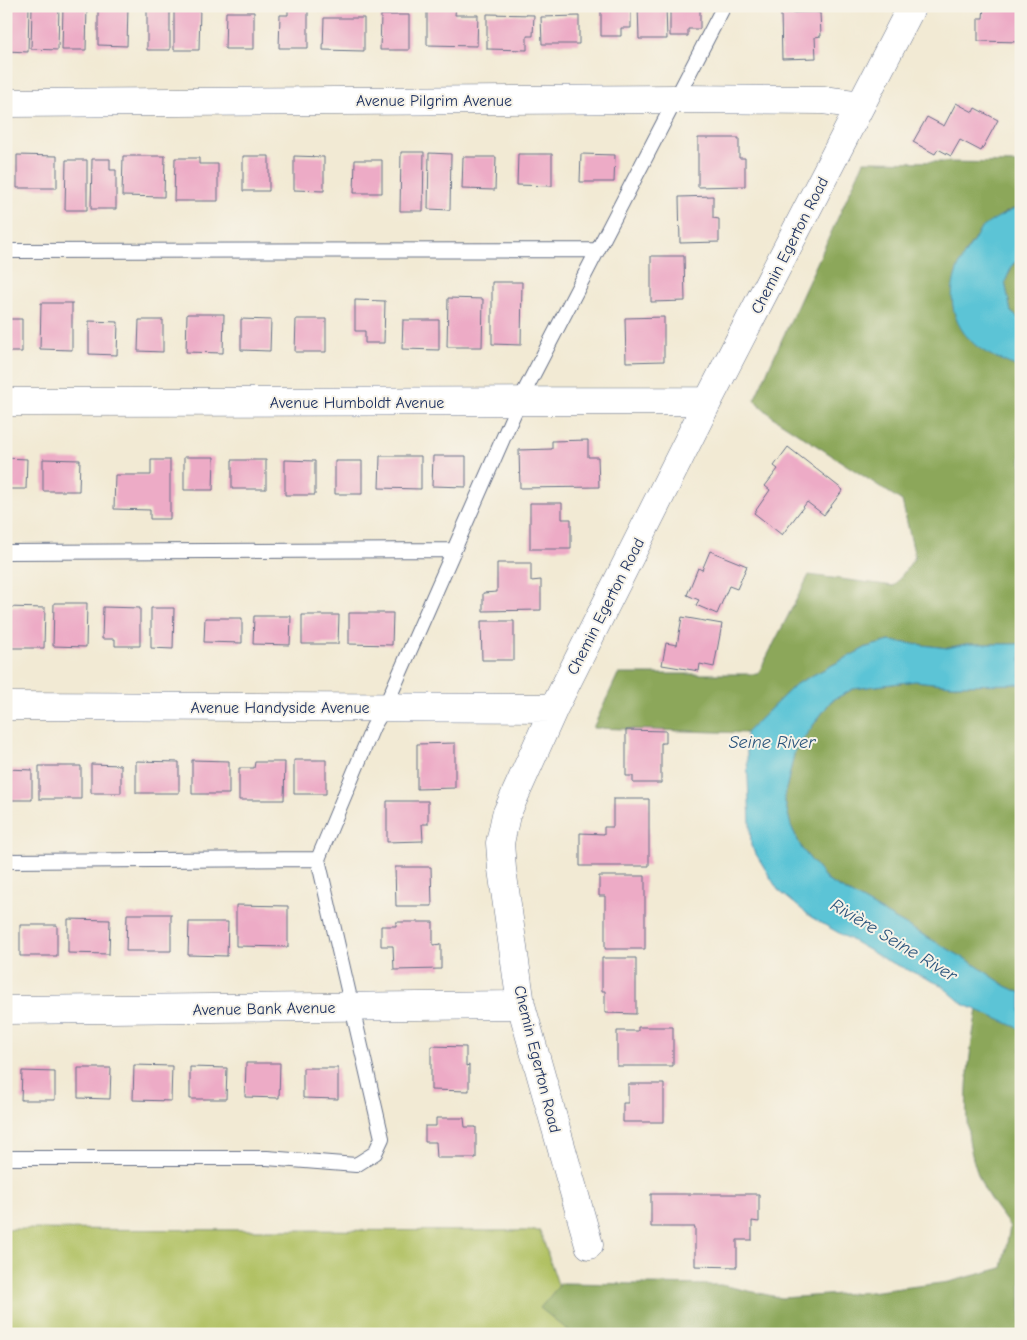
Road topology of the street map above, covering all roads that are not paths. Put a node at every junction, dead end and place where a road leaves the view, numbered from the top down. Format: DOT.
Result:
graph roads {
  1 [pos="724,6"];
  2 [pos="912,6"];
  3 [pos="677,99"];
  4 [pos="6,103"];
  5 [pos="861,105"];
  6 [pos="598,250"];
  7 [pos="6,251"];
  8 [pos="708,401"];
  9 [pos="6,402"];
  10 [pos="519,402"];
  11 [pos="452,550"];
  12 [pos="6,552"];
  13 [pos="6,706"];
  14 [pos="385,707"];
  15 [pos="554,708"];
  16 [pos="318,859"];
  17 [pos="6,861"];
  18 [pos="521,1005"];
  19 [pos="353,1007"];
  20 [pos="6,1010"];
  21 [pos="6,1158"];
  22 [pos="589,1245"];
  1 -- 3 [label="lane"];
  2 -- 5 [label="street, Chemin Egerton Road"];
  3 -- 4 [label="street, Avenue Pilgrim Avenue"];
  3 -- 5 [label="street, Avenue Pilgrim Avenue"];
  3 -- 6 [label="lane"];
  5 -- 8 [label="street, Chemin Egerton Road"];
  6 -- 7 [label="lane"];
  6 -- 10 [label="lane"];
  8 -- 10 [label="street, Avenue Humboldt Avenue"];
  8 -- 15 [label="street, Chemin Egerton Road"];
  9 -- 10 [label="street, Avenue Humboldt Avenue"];
  10 -- 11 [label="lane"];
  11 -- 12 [label="lane"];
  11 -- 14 [label="lane"];
  13 -- 14 [label="street, Avenue Handyside Avenue"];
  14 -- 15 [label="street, Avenue Handyside Avenue"];
  14 -- 16 [label="lane"];
  15 -- 18 [label="street, Chemin Egerton Road"];
  16 -- 17 [label="lane"];
  16 -- 19 [label="lane"];
  18 -- 19 [label="street, Avenue Bank Avenue"];
  18 -- 22 [label="street, Chemin Egerton Road"];
  19 -- 20 [label="street, Avenue Bank Avenue"];
  19 -- 21 [label="lane"];
}
